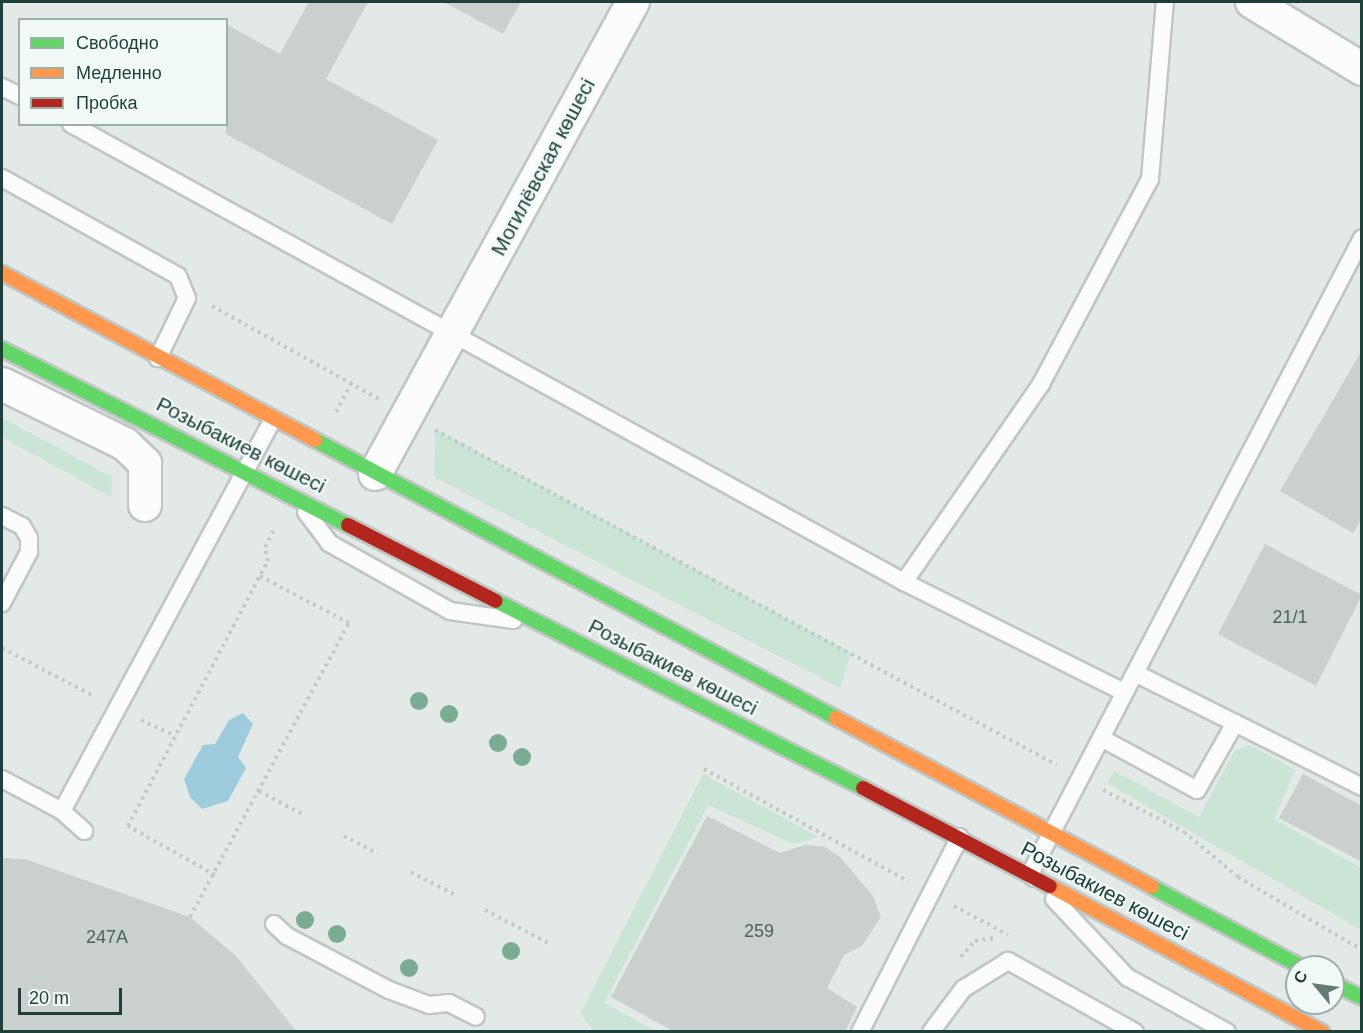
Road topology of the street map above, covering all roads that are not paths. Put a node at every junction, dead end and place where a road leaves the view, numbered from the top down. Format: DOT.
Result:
graph roads {
  1 [pos="633,2"];
  2 [pos="1165,2"];
  3 [pos="1252,2"];
  4 [pos="1362,69"];
  5 [pos="2,87"];
  6 [pos="18,95"];
  7 [pos="75,126"];
  8 [pos="2,178"];
  9 [pos="1362,238"];
  10 [pos="2,273"];
  11 [pos="454,332"];
  12 [pos="2,349"];
  13 [pos="158,358"];
  14 [pos="2,384"];
  15 [pos="272,420"];
  16 [pos="243,471"];
  17 [pos="375,474"];
  18 [pos="293,494"];
  19 [pos="145,505"];
  20 [pos="2,516"];
  21 [pos="904,582"];
  22 [pos="2,603"];
  23 [pos="547,625"];
  24 [pos="1135,673"];
  25 [pos="1124,692"];
  26 [pos="1235,723"];
  27 [pos="1101,738"];
  28 [pos="2,779"];
  29 [pos="1362,787"];
  30 [pos="62,812"];
  31 [pos="84,831"];
  32 [pos="1052,834"];
  33 [pos="960,837"];
  34 [pos="1030,874"];
  35 [pos="274,924"];
  36 [pos="1285,958"];
  37 [pos="1345,989"];
  38 [pos="1362,998"];
  39 [pos="476,1017"];
  40 [pos="860,1032"];
  41 [pos="931,1032"];
  42 [pos="1135,1032"];
  43 [pos="1227,1032"];
  44 [pos="1322,1032"];
  1 -- 11 [label="street, Могилёвская көшесі"];
  2 -- 21 [label="lane"];
  3 -- 4 [label="street"];
  5 -- 6 [label="lane"];
  7 -- 11 [label="lane"];
  8 -- 13 [label="lane"];
  9 -- 24 [label="lane"];
  10 -- 13 [label="main road, Розыбакиев көшесі"];
  11 -- 17 [label="street, Могилёвская көшесі"];
  11 -- 21 [label="lane"];
  12 -- 16 [label="main road, Розыбакиев көшесі"];
  13 -- 15 [label="main road, Розыбакиев көшесі"];
  14 -- 19 [label="street"];
  15 -- 16 [label="lane"];
  15 -- 17 [label="main road, Розыбакиев көшесі"];
  16 -- 18 [label="main road, Розыбакиев көшесі"];
  16 -- 30 [label="lane"];
  17 -- 32 [label="main road, Розыбакиев көшесі"];
  18 -- 23 [label="main road, Розыбакиев көшесі"];
  18 -- 23 [label="lane"];
  20 -- 22 [label="lane"];
  21 -- 25 [label="lane"];
  23 -- 33 [label="main road, Розыбакиев көшесі"];
  24 -- 25 [label="lane"];
  24 -- 26 [label="lane"];
  25 -- 27 [label="lane"];
  26 -- 27 [label="lane"];
  26 -- 29 [label="lane"];
  27 -- 32 [label="lane"];
  28 -- 30 [label="lane"];
  30 -- 31 [label="lane"];
  32 -- 34 [label="lane"];
  32 -- 36 [label="main road, Розыбакиев көшесі"];
  33 -- 34 [label="main road, Розыбакиев көшесі"];
  33 -- 40 [label="lane"];
  34 -- 43 [label="lane"];
  34 -- 44 [label="main road, Розыбакиев көшесі"];
  35 -- 39 [label="lane"];
  37 -- 38 [label="main road"];
  41 -- 42 [label="lane"];
}
